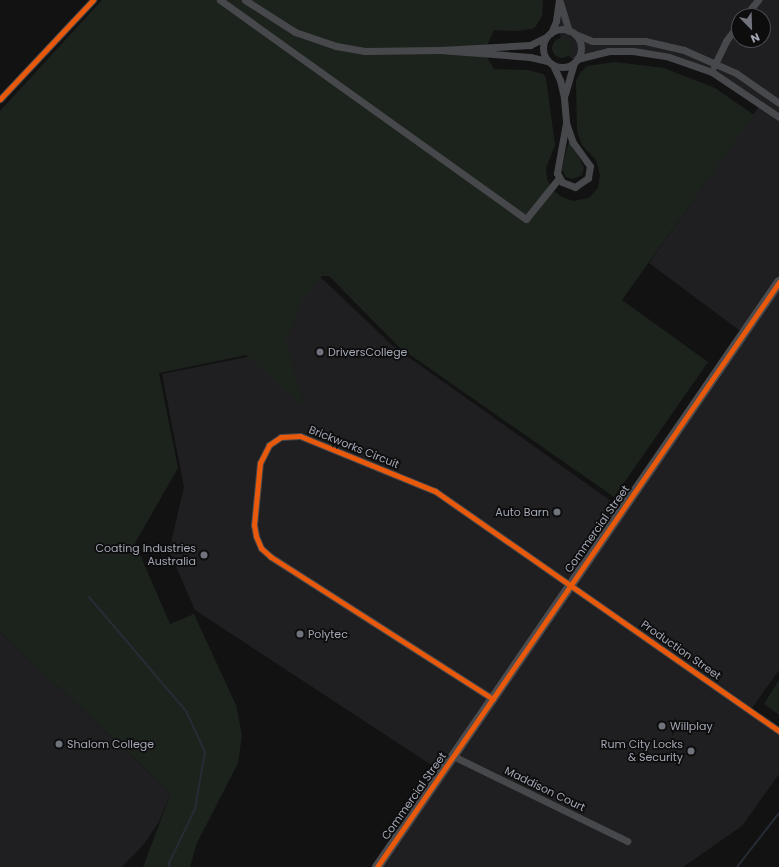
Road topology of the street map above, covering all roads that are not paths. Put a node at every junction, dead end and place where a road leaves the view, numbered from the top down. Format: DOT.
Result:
graph roads {
  1 [pos="93,0"];
  2 [pos="220,0"];
  3 [pos="245,0"];
  4 [pos="559,0"];
  5 [pos="758,0"];
  6 [pos="751,8"];
  7 [pos="572,32"];
  8 [pos="731,34"];
  9 [pos="549,35"];
  10 [pos="440,50"];
  11 [pos="575,61"];
  12 [pos="716,62"];
  13 [pos="550,63"];
  14 [pos="712,72"];
  15 [pos="564,98"];
  16 [pos="0,99"];
  17 [pos="779,103"];
  18 [pos="779,117"];
  19 [pos="566,123"];
  20 [pos="559,178"];
  21 [pos="779,282"];
  22 [pos="571,584"];
  23 [pos="493,699"];
  24 [pos="779,731"];
  25 [pos="453,756"];
  26 [pos="627,841"];
  27 [pos="377,867"];
  1 -- 16 [label="street"];
  2 -- 20 [label="street"];
  3 -- 10 [label="street"];
  4 -- 7 [label="street"];
  4 -- 9 [label="street"];
  5 -- 6 [label="street"];
  7 -- 9 [label="street"];
  7 -- 11 [label="street"];
  7 -- 12 [label="street"];
  8 -- 12 [label="street"];
  9 -- 10 [label="street"];
  9 -- 13 [label="street"];
  10 -- 13 [label="street"];
  11 -- 13 [label="street"];
  11 -- 14 [label="street"];
  11 -- 15 [label="street"];
  12 -- 14 [label="street"];
  12 -- 17 [label="street"];
  13 -- 15 [label="street"];
  14 -- 18 [label="street"];
  15 -- 19 [label="street"];
  19 -- 20 [label="street"];
  19 -- 20 [label="street"];
  21 -- 22 [label="street, Commercial Street"];
  22 -- 23 [label="street, Commercial Street"];
  22 -- 23 [label="street, Brickworks Circuit"];
  22 -- 24 [label="street, Production Street"];
  23 -- 25 [label="street, Commercial Street"];
  25 -- 26 [label="street, Maddison Court"];
  25 -- 27 [label="street, Commercial Street"];
}
